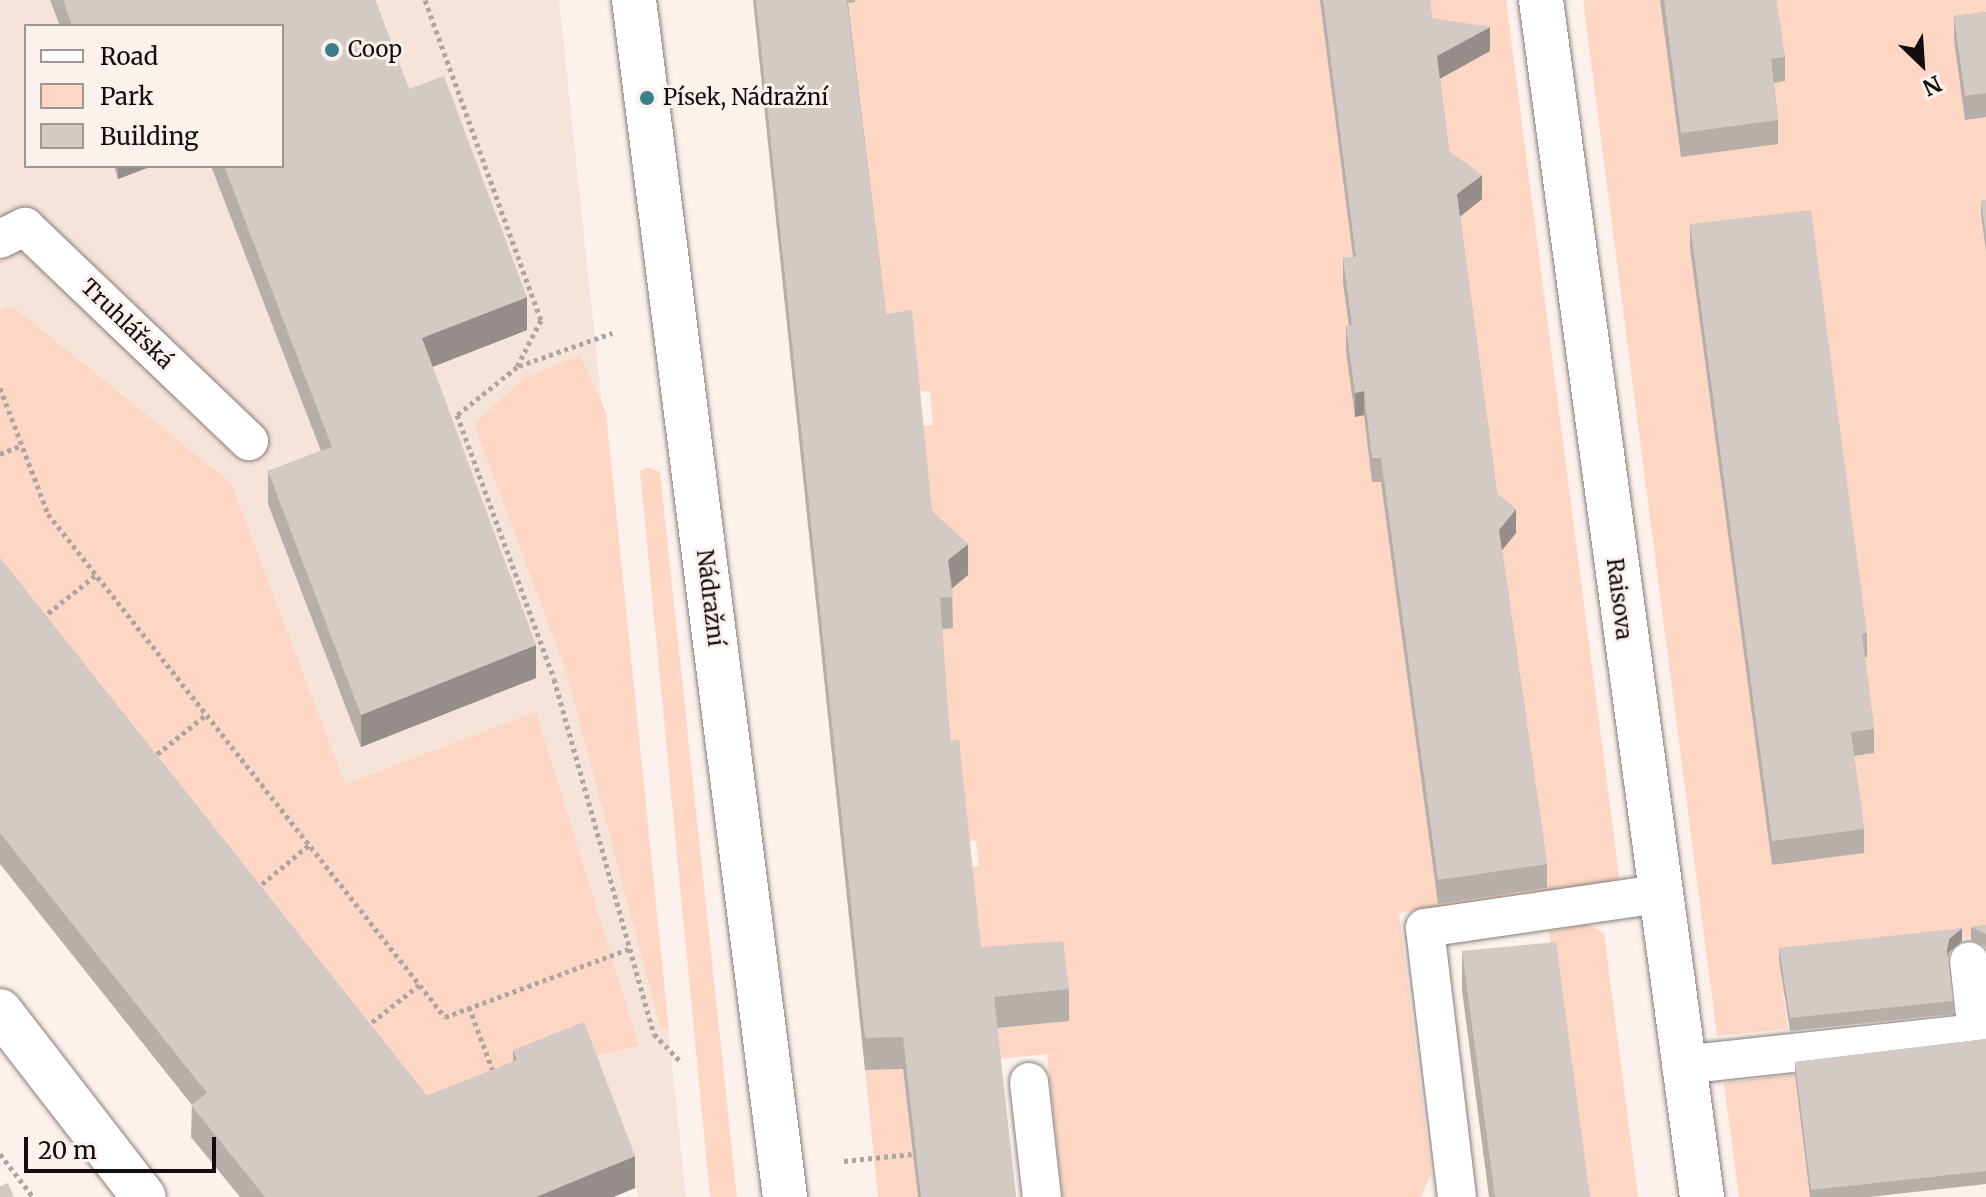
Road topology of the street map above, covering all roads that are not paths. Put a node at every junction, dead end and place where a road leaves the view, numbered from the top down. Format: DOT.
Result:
graph roads {
  1 [pos="634,0"];
  2 [pos="1541,0"];
  3 [pos="0,239"];
  4 [pos="249,441"];
  5 [pos="1658,894"];
  6 [pos="1969,961"];
  7 [pos="0,1011"];
  8 [pos="1681,1065"];
  9 [pos="1029,1082"];
  10 [pos="144,1197"];
  11 [pos="785,1197"];
  12 [pos="1042,1197"];
  13 [pos="1457,1197"];
  14 [pos="1702,1197"];
  1 -- 11 [label="street, Nádražní"];
  2 -- 5 [label="street, Raisova"];
  3 -- 4 [label="lane, Truhlářská"];
  5 -- 8 [label="street, Raisova"];
  5 -- 13 [label="lane"];
  6 -- 8 [label="lane"];
  7 -- 10 [label="street"];
  8 -- 14 [label="street, Raisova"];
  9 -- 12 [label="lane"];
}
